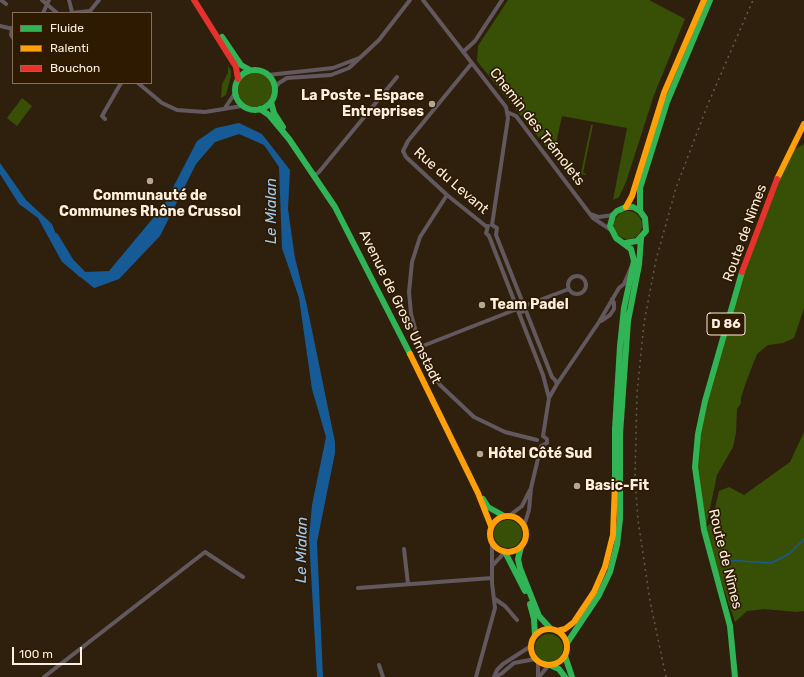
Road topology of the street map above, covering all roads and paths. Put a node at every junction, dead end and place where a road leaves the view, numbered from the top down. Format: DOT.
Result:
graph roads {
  1 [pos="1,0"];
  2 [pos="42,0"];
  3 [pos="69,0"];
  4 [pos="99,0"];
  5 [pos="194,0"];
  6 [pos="198,0"];
  7 [pos="410,0"];
  8 [pos="423,0"];
  9 [pos="502,0"];
  10 [pos="704,0"];
  11 [pos="710,0"];
  12 [pos="48,2"];
  13 [pos="6,4"];
  14 [pos="43,12"];
  15 [pos="56,12"];
  16 [pos="72,12"];
  17 [pos="81,12"];
  18 [pos="0,26"];
  19 [pos="12,29"];
  20 [pos="463,52"];
  21 [pos="362,57"];
  22 [pos="472,63"];
  23 [pos="250,70"];
  24 [pos="268,75"];
  25 [pos="398,77"];
  26 [pos="238,79"];
  27 [pos="121,84"];
  28 [pos="139,84"];
  29 [pos="275,88"];
  30 [pos="235,92"];
  31 [pos="271,102"];
  32 [pos="242,106"];
  33 [pos="225,108"];
  34 [pos="260,109"];
  35 [pos="507,112"];
  36 [pos="105,118"];
  37 [pos="804,124"];
  38 [pos="289,139"];
  39 [pos="314,176"];
  40 [pos="446,195"];
  41 [pos="626,207"];
  42 [pos="640,210"];
  43 [pos="589,212"];
  44 [pos="613,215"];
  45 [pos="492,225"];
  46 [pos="487,227"];
  47 [pos="611,230"];
  48 [pos="496,234"];
  49 [pos="489,236"];
  50 [pos="641,238"];
  51 [pos="625,243"];
  52 [pos="634,261"];
  53 [pos="569,289"];
  54 [pos="524,306"];
  55 [pos="517,309"];
  56 [pos="420,347"];
  57 [pos="564,374"];
  58 [pos="552,378"];
  59 [pos="545,381"];
  60 [pos="557,384"];
  61 [pos="546,388"];
  62 [pos="553,389"];
  63 [pos="549,398"];
  64 [pos="543,436"];
  65 [pos="537,440"];
  66 [pos="541,446"];
  67 [pos="531,488"];
  68 [pos="478,493"];
  69 [pos="507,516"];
  70 [pos="491,526"];
  71 [pos="524,526"];
  72 [pos="492,543"];
  73 [pos="521,547"];
  74 [pos="404,550"];
  75 [pos="505,552"];
  76 [pos="492,567"];
  77 [pos="243,577"];
  78 [pos="492,578"];
  79 [pos="408,584"];
  80 [pos="358,588"];
  81 [pos="495,599"];
  82 [pos="517,620"];
  83 [pos="554,630"];
  84 [pos="535,635"];
  85 [pos="567,643"];
  86 [pos="531,646"];
  87 [pos="565,656"];
  88 [pos="536,660"];
  89 [pos="379,665"];
  90 [pos="550,666"];
  91 [pos="44,677"];
  92 [pos="383,677"];
  93 [pos="476,677"];
  94 [pos="539,677"];
  95 [pos="565,677"];
  96 [pos="572,677"];
  97 [pos="735,677"];
  1 -- 13 [label="street"];
  2 -- 12 [label="street"];
  3 -- 16 [label="street"];
  4 -- 17 [label="street"];
  5 -- 26 [label="main road"];
  6 -- 23 [label="main road"];
  7 -- 21 [label="street"];
  8 -- 20 [label="street, Chemin des Trémolets"];
  9 -- 20 [label="street"];
  10 -- 41 [label="main road"];
  11 -- 42 [label="main road"];
  12 -- 14 [label="street"];
  12 -- 15 [label="street"];
  18 -- 19 [label="street"];
  20 -- 22 [label="street, Chemin des Trémolets"];
  21 -- 24 [label="street"];
  21 -- 29 [label="street"];
  22 -- 35 [label="street, Chemin des Trémolets"];
  22 -- 40 [label="street, Rue du Levant"];
  23 -- 24 [label="main road"];
  23 -- 26 [label="main road"];
  24 -- 29 [label="main road"];
  25 -- 39 [label="street"];
  26 -- 30 [label="main road"];
  27 -- 36 [label="street"];
  28 -- 33 [label="street"];
  29 -- 31 [label="main road"];
  30 -- 32 [label="main road"];
  30 -- 33 [label="street"];
  31 -- 34 [label="main road"];
  31 -- 38 [label="main road, Avenue de Gross Umstadt"];
  32 -- 33 [label="street"];
  32 -- 34 [label="main road"];
  34 -- 38 [label="main road, Avenue de Gross Umstadt"];
  35 -- 43 [label="street, Chemin des Trémolets"];
  35 -- 45 [label="street"];
  37 -- 97 [label="main road, Route de Nîmes / D 86"];
  38 -- 39 [label="main road, Avenue de Gross Umstadt"];
  39 -- 68 [label="main road, Avenue de Gross Umstadt"];
  40 -- 46 [label="street, Rue du Levant"];
  40 -- 56 [label="street"];
  41 -- 42 [label="main road"];
  41 -- 44 [label="main road"];
  42 -- 50 [label="main road"];
  43 -- 44 [label="street"];
  43 -- 47 [label="street, Chemin des Trémolets"];
  44 -- 47 [label="main road"];
  45 -- 46 [label="street"];
  45 -- 48 [label="street"];
  46 -- 49 [label="street"];
  47 -- 51 [label="main road"];
  48 -- 49 [label="street"];
  48 -- 54 [label="street"];
  49 -- 55 [label="street"];
  50 -- 51 [label="main road"];
  50 -- 85 [label="main road"];
  51 -- 52 [label="main road"];
  52 -- 57 [label="street"];
  52 -- 83 [label="main road"];
  53 -- 53 [label="street"];
  53 -- 54 [label="street"];
  54 -- 55 [label="street"];
  54 -- 58 [label="street"];
  55 -- 56 [label="street"];
  55 -- 59 [label="street"];
  56 -- 65 [label="street"];
  57 -- 58 [label="street"];
  57 -- 60 [label="street"];
  58 -- 59 [label="street"];
  58 -- 60 [label="street"];
  59 -- 61 [label="street"];
  60 -- 62 [label="street"];
  61 -- 62 [label="street"];
  61 -- 63 [label="street"];
  62 -- 63 [label="street"];
  63 -- 64 [label="street"];
  64 -- 65 [label="street"];
  64 -- 66 [label="street"];
  65 -- 66 [label="street"];
  66 -- 67 [label="street"];
  67 -- 69 [label="street"];
  67 -- 71 [label="street"];
  68 -- 69 [label="main road, Avenue de Gross Umstadt"];
  68 -- 70 [label="main road, Avenue de Gross Umstadt"];
  69 -- 70 [label="main road"];
  69 -- 71 [label="main road"];
  70 -- 72 [label="main road"];
  71 -- 73 [label="main road"];
  72 -- 75 [label="main road"];
  72 -- 76 [label="street"];
  73 -- 75 [label="main road"];
  73 -- 83 [label="main road"];
  74 -- 79 [label="street"];
  75 -- 76 [label="street"];
  75 -- 84 [label="main road"];
  76 -- 78 [label="street"];
  77 -- 91 [label="street"];
  78 -- 79 [label="street"];
  78 -- 81 [label="street"];
  79 -- 80 [label="street"];
  81 -- 82 [label="street"];
  81 -- 93 [label="street"];
  83 -- 84 [label="main road"];
  83 -- 85 [label="main road"];
  84 -- 86 [label="main road"];
  85 -- 87 [label="main road"];
  86 -- 88 [label="main road"];
  86 -- 88 [label="street"];
  87 -- 90 [label="main road"];
  87 -- 96 [label="main road"];
  88 -- 90 [label="main road"];
  88 -- 94 [label="street"];
  89 -- 92 [label="street"];
  90 -- 94 [label="street"];
  90 -- 95 [label="main road"];
}
